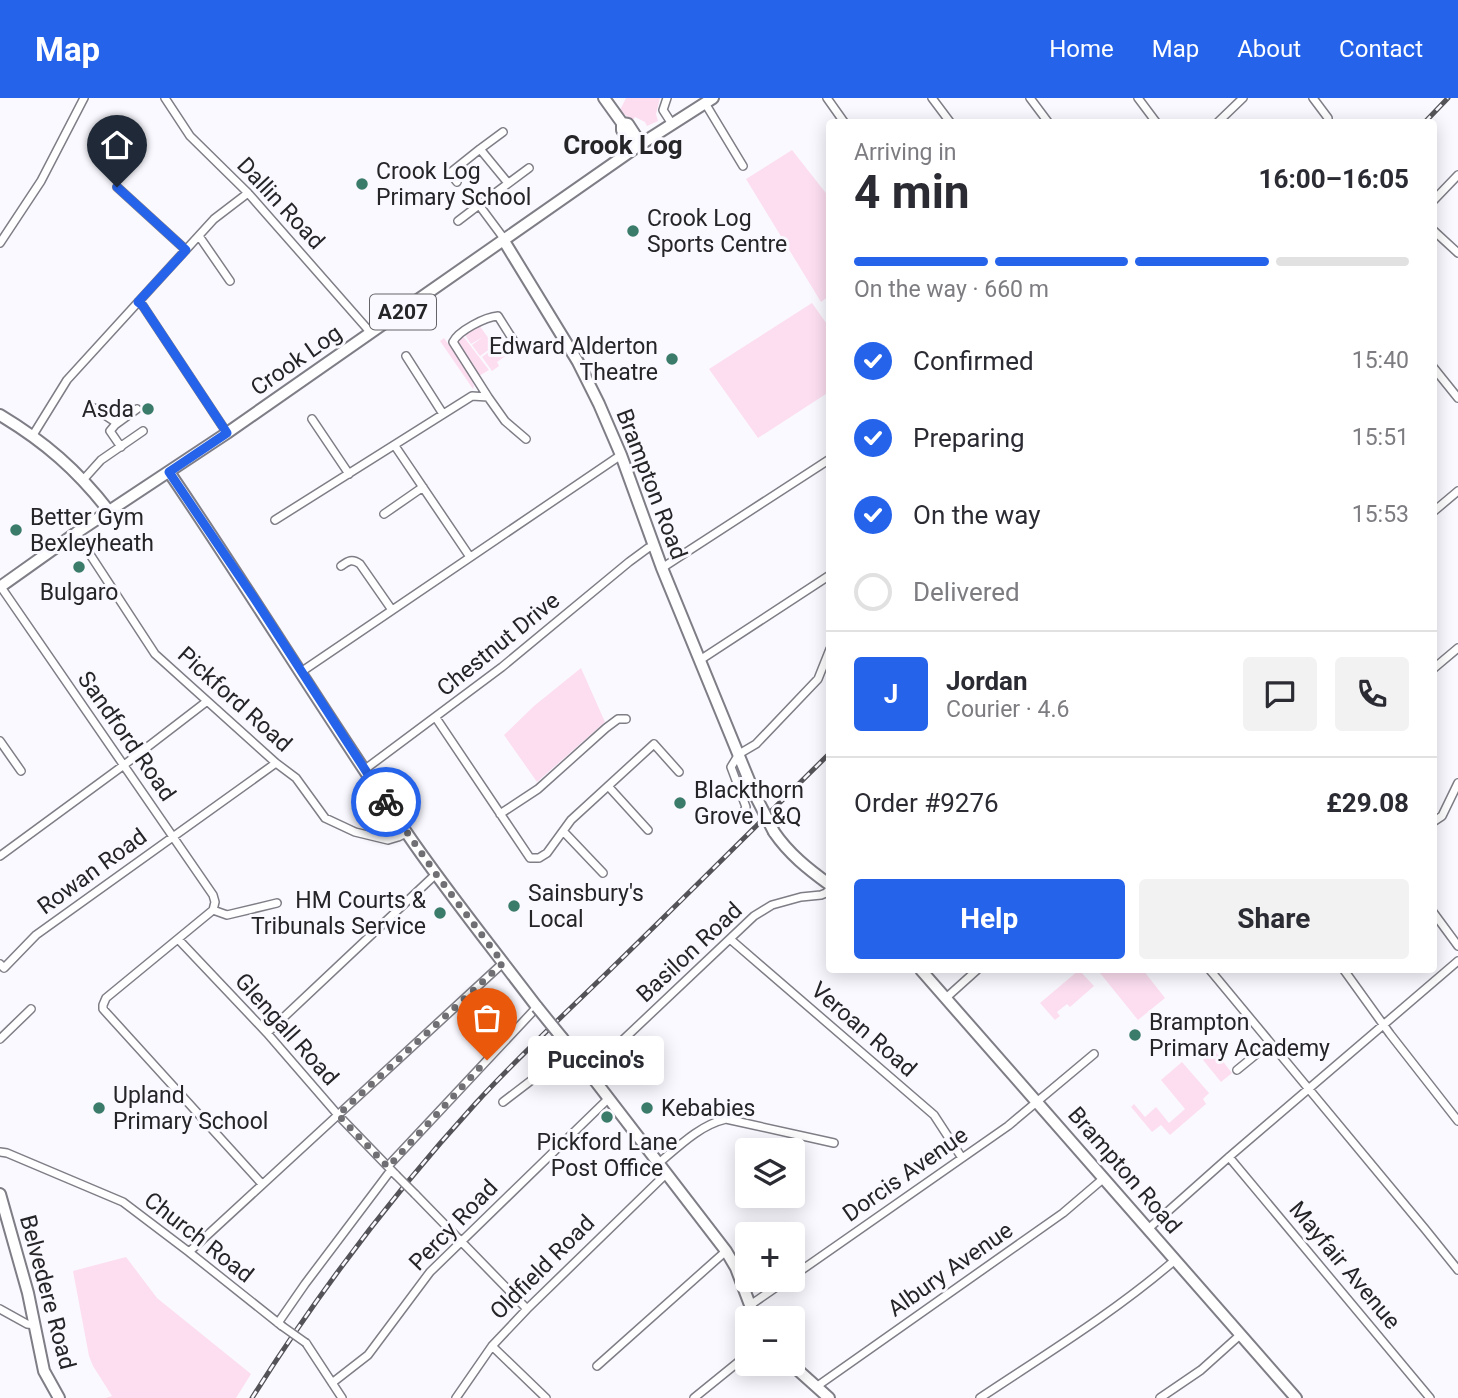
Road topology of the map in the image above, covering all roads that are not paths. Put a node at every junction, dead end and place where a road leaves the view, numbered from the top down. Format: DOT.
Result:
graph roads {
  1 [pos="84,98"];
  2 [pos="165,98"];
  3 [pos="604,98"];
  4 [pos="667,98"];
  5 [pos="827,98"];
  6 [pos="932,98"];
  7 [pos="1030,98"];
  8 [pos="1138,98"];
  9 [pos="1243,98"];
  10 [pos="1313,98"];
  11 [pos="709,101"];
  12 [pos="842,119"];
  13 [pos="948,119"];
  14 [pos="1046,119"];
  15 [pos="1154,119"];
  16 [pos="1221,119"];
  17 [pos="1328,119"];
  18 [pos="671,124"];
  19 [pos="503,132"];
  20 [pos="638,146"];
  21 [pos="480,149"];
  22 [pos="743,166"];
  23 [pos="529,168"];
  24 [pos="1458,175"];
  25 [pos="457,182"];
  26 [pos="508,183"];
  27 [pos="117,187"];
  28 [pos="248,193"];
  29 [pos="1437,197"];
  30 [pos="479,205"];
  31 [pos="458,221"];
  32 [pos="1437,234"];
  33 [pos="199,236"];
  34 [pos="504,241"];
  35 [pos="0,243"];
  36 [pos="186,250"];
  37 [pos="1458,253"];
  38 [pos="230,281"];
  39 [pos="138,302"];
  40 [pos="371,333"];
  41 [pos="515,343"];
  42 [pos="406,356"];
  43 [pos="1437,372"];
  44 [pos="488,397"];
  45 [pos="1458,398"];
  46 [pos="94,408"];
  47 [pos="137,409"];
  48 [pos="443,414"];
  49 [pos="0,415"];
  50 [pos="312,419"];
  51 [pos="117,423"];
  52 [pos="143,431"];
  53 [pos="227,433"];
  54 [pos="33,435"];
  55 [pos="526,439"];
  56 [pos="395,446"];
  57 [pos="121,447"];
  58 [pos="621,455"];
  59 [pos="826,462"];
  60 [pos="169,472"];
  61 [pos="349,474"];
  62 [pos="83,480"];
  63 [pos="423,487"];
  64 [pos="1458,491"];
  65 [pos="1437,509"];
  66 [pos="109,511"];
  67 [pos="384,514"];
  68 [pos="275,520"];
  69 [pos="76,534"];
  70 [pos="654,546"];
  71 [pos="470,557"];
  72 [pos="341,566"];
  73 [pos="662,568"];
  74 [pos="826,578"];
  75 [pos="0,587"];
  76 [pos="392,610"];
  77 [pos="1458,648"];
  78 [pos="826,659"];
  79 [pos="700,660"];
  80 [pos="1437,666"];
  81 [pos="301,672"];
  82 [pos="206,702"];
  83 [pos="436,718"];
  84 [pos="626,719"];
  85 [pos="0,741"];
  86 [pos="739,754"];
  87 [pos="276,763"];
  88 [pos="124,765"];
  89 [pos="364,770"];
  90 [pos="21,771"];
  91 [pos="679,772"];
  92 [pos="1458,783"];
  93 [pos="608,786"];
  94 [pos="744,811"];
  95 [pos="499,814"];
  96 [pos="1437,819"];
  97 [pos="648,830"];
  98 [pos="563,831"];
  99 [pos="406,832"];
  100 [pos="173,837"];
  101 [pos="0,856"];
  102 [pos="603,873"];
  103 [pos="436,874"];
  104 [pos="826,884"];
  105 [pos="826,893"];
  106 [pos="278,903"];
  107 [pos="213,910"];
  108 [pos="1437,917"];
  109 [pos="178,939"];
  110 [pos="730,939"];
  111 [pos="1458,946"];
  112 [pos="1458,961"];
  113 [pos="503,963"];
  114 [pos="2,966"];
  115 [pos="924,973"];
  116 [pos="974,973"];
  117 [pos="1212,973"];
  118 [pos="1346,973"];
  119 [pos="947,997"];
  120 [pos="537,1007"];
  121 [pos="31,1009"];
  122 [pos="1384,1024"];
  123 [pos="267,1033"];
  124 [pos="0,1039"];
  125 [pos="1270,1043"];
  126 [pos="571,1050"];
  127 [pos="1094,1054"];
  128 [pos="1237,1070"];
  129 [pos="589,1072"];
  130 [pos="1309,1089"];
  131 [pos="609,1098"];
  132 [pos="503,1102"];
  133 [pos="1038,1102"];
  134 [pos="338,1115"];
  135 [pos="1458,1121"];
  136 [pos="834,1143"];
  137 [pos="0,1152"];
  138 [pos="1229,1157"];
  139 [pos="962,1158"];
  140 [pos="659,1163"];
  141 [pos="392,1171"];
  142 [pos="667,1173"];
  143 [pos="1104,1178"];
  144 [pos="262,1184"];
  145 [pos="0,1194"];
  146 [pos="1148,1229"];
  147 [pos="461,1242"];
  148 [pos="726,1251"];
  149 [pos="189,1252"];
  150 [pos="1175,1260"];
  151 [pos="805,1268"];
  152 [pos="1458,1270"];
  153 [pos="770,1292"];
  154 [pos="750,1306"];
  155 [pos="0,1309"];
  156 [pos="527,1309"];
  157 [pos="35,1325"];
  158 [pos="280,1325"];
  159 [pos="1240,1335"];
  160 [pos="492,1346"];
  161 [pos="735,1365"];
  162 [pos="597,1366"];
  163 [pos="804,1376"];
  164 [pos="332,1383"];
  165 [pos="816,1387"];
  166 [pos="1291,1396"];
  167 [pos="59,1398"];
  168 [pos="342,1398"];
  169 [pos="456,1398"];
  170 [pos="546,1398"];
  171 [pos="694,1398"];
  172 [pos="829,1398"];
  173 [pos="980,1398"];
  174 [pos="1160,1398"];
  175 [pos="1430,1398"];
  1 -- 35 [label="street"];
  2 -- 28 [label="street, Dallin Road"];
  3 -- 20 [label="street"];
  4 -- 18 [label="street"];
  5 -- 12 [label="street"];
  6 -- 13 [label="street"];
  7 -- 14 [label="street"];
  8 -- 15 [label="street"];
  9 -- 16 [label="street"];
  10 -- 17 [label="street"];
  11 -- 18 [label="street, A207"];
  11 -- 22 [label="street"];
  18 -- 20 [label="street, A207"];
  19 -- 21 [label="street"];
  20 -- 34 [label="street, Crook Log / A207"];
  21 -- 25 [label="street"];
  21 -- 26 [label="street"];
  23 -- 26 [label="street"];
  24 -- 29 [label="street"];
  26 -- 30 [label="street"];
  27 -- 36 [label="street"];
  28 -- 33 [label="street"];
  28 -- 40 [label="street, Dallin Road"];
  30 -- 31 [label="street"];
  30 -- 34 [label="street"];
  32 -- 37 [label="street"];
  33 -- 36 [label="street"];
  33 -- 38 [label="street"];
  34 -- 40 [label="street, Crook Log / A207"];
  34 -- 58 [label="street, Brampton Road"];
  36 -- 39 [label="street"];
  39 -- 53 [label="street"];
  39 -- 54 [label="street"];
  40 -- 53 [label="street, Crook Log / A207"];
  41 -- 44 [label="street"];
  42 -- 48 [label="street"];
  43 -- 45 [label="street"];
  44 -- 48 [label="street"];
  44 -- 55 [label="street"];
  46 -- 51 [label="street"];
  47 -- 51 [label="street"];
  48 -- 56 [label="street"];
  49 -- 54 [label="street"];
  50 -- 61 [label="street"];
  51 -- 57 [label="street"];
  52 -- 57 [label="street"];
  53 -- 60 [label="street, Crook Log / A207"];
  54 -- 62 [label="street"];
  56 -- 61 [label="street"];
  56 -- 63 [label="street"];
  57 -- 62 [label="street"];
  58 -- 70 [label="street, Brampton Road"];
  58 -- 71 [label="street"];
  59 -- 73 [label="street"];
  60 -- 66 [label="street, Crook Log / A207"];
  60 -- 81 [label="street"];
  61 -- 68 [label="street"];
  62 -- 66 [label="street"];
  63 -- 67 [label="street"];
  63 -- 71 [label="street"];
  64 -- 65 [label="street"];
  66 -- 69 [label="street, Crook Log / A207"];
  69 -- 75 [label="street, A207"];
  69 -- 82 [label="street, Pickford Road"];
  70 -- 73 [label="street, Brampton Road"];
  70 -- 83 [label="street, Chestnut Drive"];
  71 -- 76 [label="street"];
  72 -- 76 [label="street"];
  73 -- 79 [label="street, Brampton Road"];
  74 -- 79 [label="street"];
  75 -- 88 [label="street, Sandford Road"];
  76 -- 81 [label="street"];
  77 -- 80 [label="street"];
  78 -- 86 [label="street"];
  79 -- 86 [label="street, Brampton Road"];
  81 -- 89 [label="street"];
  82 -- 87 [label="street, Pickford Road"];
  82 -- 88 [label="street"];
  83 -- 89 [label="street, Chestnut Drive"];
  83 -- 95 [label="street"];
  84 -- 95 [label="street"];
  85 -- 90 [label="street"];
  86 -- 94 [label="street, Brampton Road"];
  86 -- 104 [label="street, Brampton Road, bridge"];
  87 -- 99 [label="street, Pickford Road"];
  87 -- 100 [label="street, Rowan Road"];
  88 -- 100 [label="street, Sandford Road"];
  88 -- 101 [label="street"];
  89 -- 99 [label="street"];
  91 -- 93 [label="street"];
  92 -- 96 [label="street"];
  93 -- 97 [label="street"];
  93 -- 98 [label="street"];
  95 -- 98 [label="street"];
  98 -- 102 [label="street"];
  99 -- 103 [label="street"];
  100 -- 107 [label="street, Sandford Road"];
  100 -- 114 [label="street, Rowan Road"];
  103 -- 113 [label="street"];
  103 -- 123 [label="street"];
  105 -- 110 [label="street, Basilon Road"];
  106 -- 107 [label="street"];
  107 -- 109 [label="street"];
  108 -- 111 [label="street"];
  109 -- 123 [label="street, Glengall Road"];
  109 -- 144 [label="street"];
  110 -- 129 [label="street, Basilon Road"];
  110 -- 139 [label="street, Veroan Road"];
  112 -- 122 [label="street"];
  113 -- 120 [label="street"];
  113 -- 134 [label="street"];
  115 -- 119 [label="street, Brampton Road"];
  116 -- 119 [label="street"];
  117 -- 125 [label="street"];
  118 -- 122 [label="street"];
  119 -- 133 [label="street, Brampton Road"];
  120 -- 126 [label="street, bridge"];
  120 -- 141 [label="street"];
  121 -- 124 [label="street"];
  122 -- 130 [label="street"];
  122 -- 135 [label="street"];
  123 -- 134 [label="street, Glengall Road"];
  125 -- 128 [label="street"];
  125 -- 130 [label="street"];
  126 -- 129 [label="street"];
  126 -- 132 [label="street"];
  127 -- 133 [label="street, Dorcis Avenue"];
  129 -- 131 [label="street"];
  130 -- 138 [label="street"];
  130 -- 152 [label="street"];
  131 -- 140 [label="street"];
  131 -- 147 [label="street, Percy Road"];
  133 -- 139 [label="street, Dorcis Avenue"];
  133 -- 143 [label="street, Brampton Road"];
  134 -- 141 [label="street, Glengall Road"];
  134 -- 144 [label="street"];
  136 -- 140 [label="street"];
  137 -- 149 [label="street, Church Road"];
  138 -- 146 [label="street"];
  138 -- 175 [label="street, Mayfair Avenue"];
  139 -- 151 [label="street, Dorcis Avenue"];
  140 -- 142 [label="street"];
  141 -- 147 [label="street, Glengall Road, bridge"];
  141 -- 158 [label="street"];
  142 -- 148 [label="street"];
  142 -- 156 [label="street, Oldfield Road"];
  143 -- 146 [label="street, Brampton Road"];
  143 -- 165 [label="street, Albury Avenue"];
  144 -- 149 [label="street"];
  145 -- 157 [label="street, Belvedere Road"];
  146 -- 150 [label="street, Brampton Road"];
  147 -- 156 [label="street, Glengall Road"];
  147 -- 164 [label="street, Percy Road"];
  148 -- 154 [label="street"];
  148 -- 162 [label="street"];
  149 -- 158 [label="street, Church Road"];
  150 -- 159 [label="street, Brampton Road"];
  150 -- 173 [label="street"];
  153 -- 154 [label="street"];
  155 -- 157 [label="street"];
  156 -- 160 [label="street, Oldfield Road"];
  157 -- 167 [label="street, Belvedere Road"];
  158 -- 164 [label="street, Church Road, bridge"];
  159 -- 166 [label="street, Brampton Road"];
  159 -- 174 [label="street"];
  160 -- 169 [label="street, Oldfield Road"];
  160 -- 170 [label="street"];
  161 -- 171 [label="street"];
  163 -- 165 [label="street"];
  164 -- 168 [label="street, Church Road"];
  165 -- 172 [label="street"];
}
